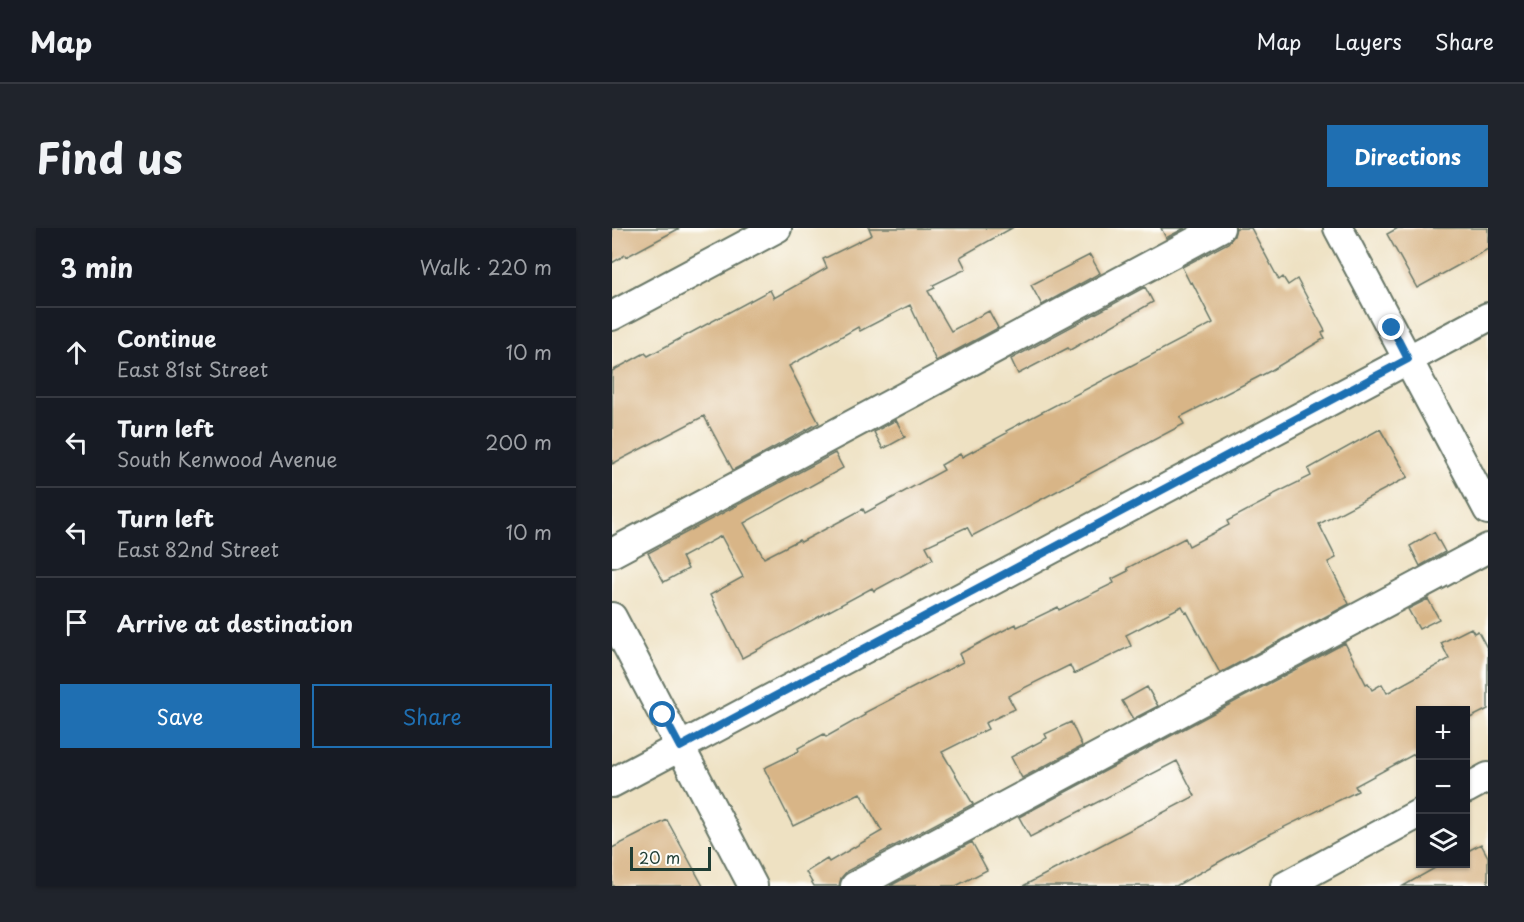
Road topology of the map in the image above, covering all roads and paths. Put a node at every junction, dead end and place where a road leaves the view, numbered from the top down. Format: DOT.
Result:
graph roads {
  1 [pos="777,228"];
  2 [pos="1220,228"];
  3 [pos="1338,228"];
  4 [pos="612,316"];
  5 [pos="1488,317"];
  6 [pos="1408,359"];
  7 [pos="1488,510"];
  8 [pos="1488,548"];
  9 [pos="612,553"];
  10 [pos="612,617"];
  11 [pos="680,747"];
  12 [pos="1488,777"];
  13 [pos="612,783"];
  14 [pos="1470,787"];
  15 [pos="1418,814"];
  16 [pos="753,886"];
  17 [pos="855,886"];
  18 [pos="1285,886"];
  1 -- 4 [label="street"];
  2 -- 9 [label="street"];
  3 -- 6 [label="street"];
  5 -- 6 [label="street"];
  6 -- 7 [label="street"];
  6 -- 11 [label="street"];
  8 -- 17 [label="street"];
  10 -- 11 [label="street"];
  11 -- 13 [label="street"];
  11 -- 16 [label="street"];
  12 -- 14 [label="street"];
  15 -- 18 [label="street"];
}
